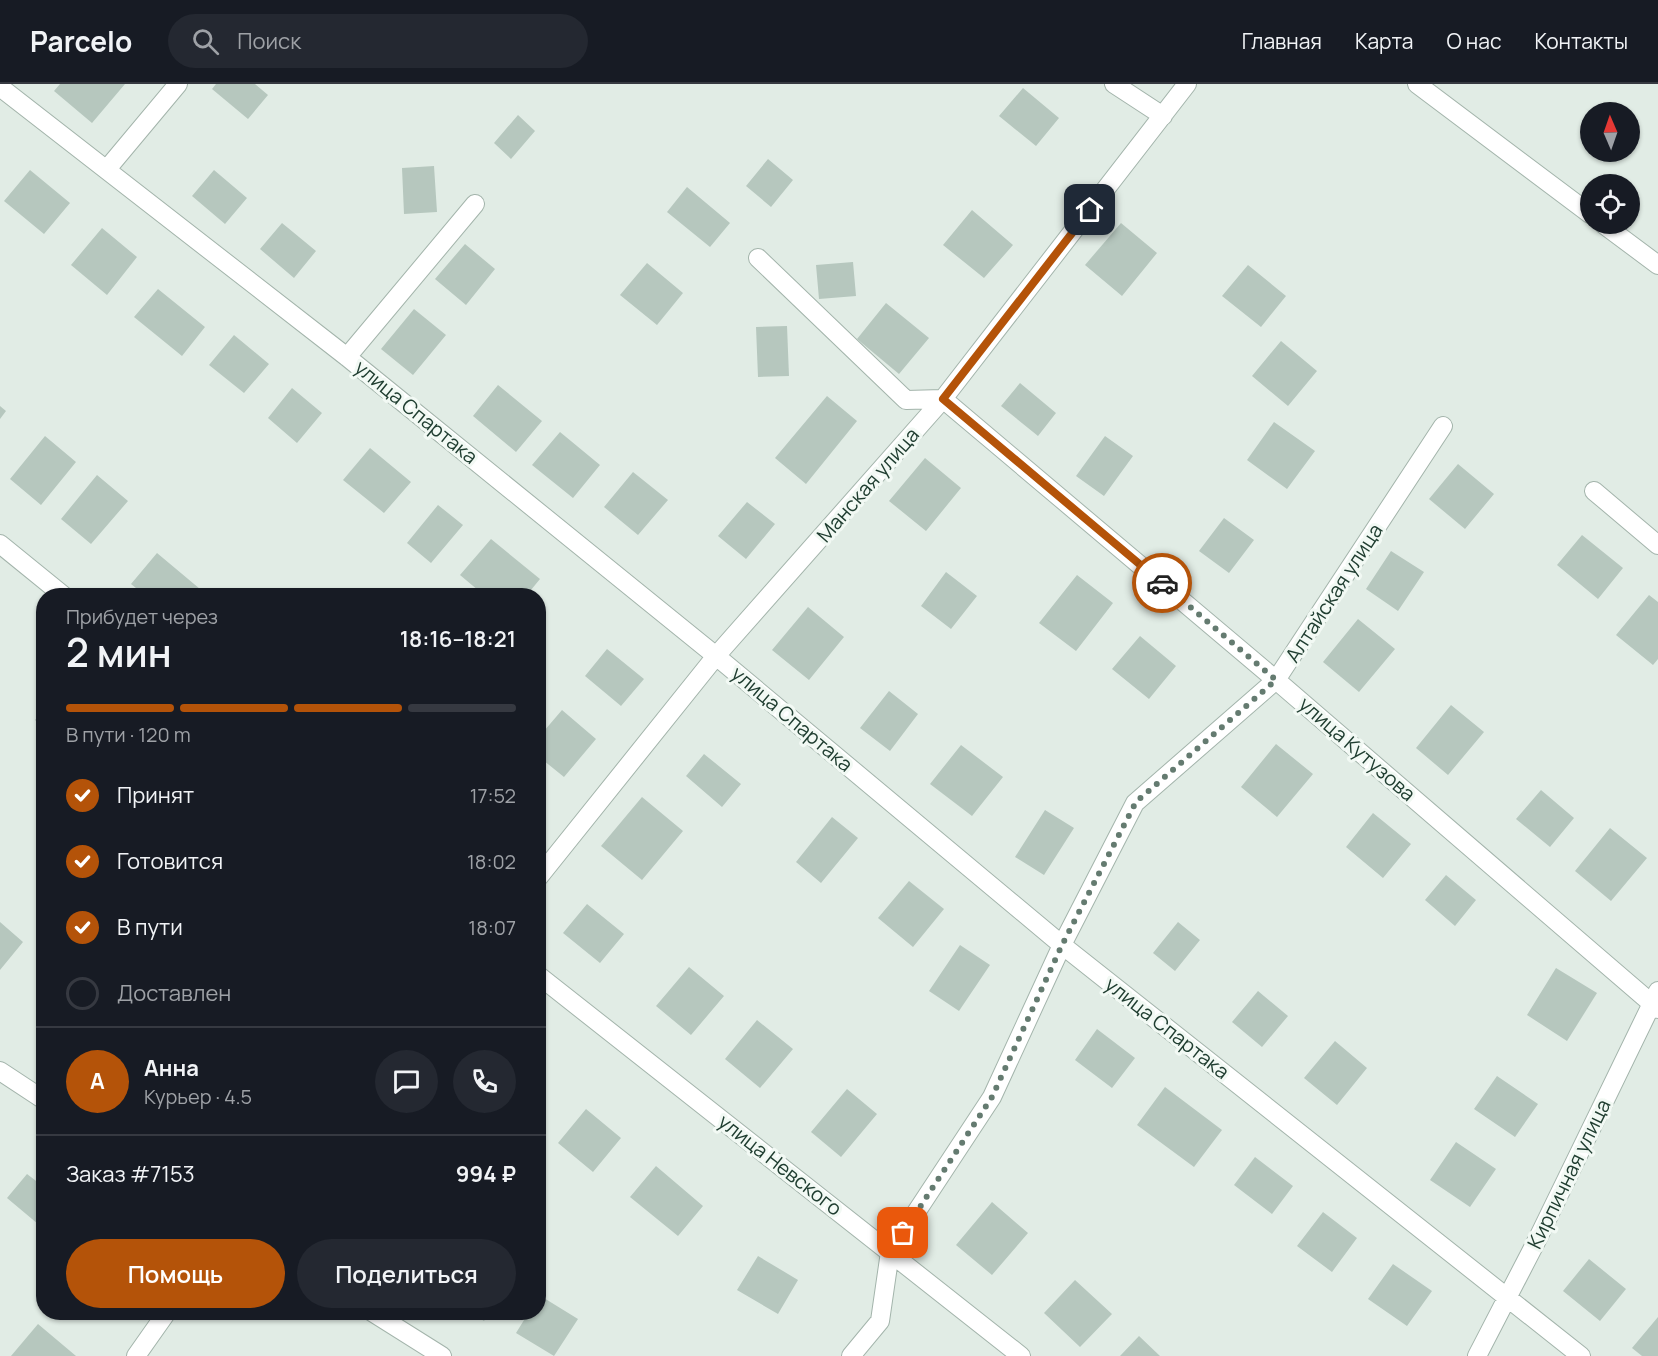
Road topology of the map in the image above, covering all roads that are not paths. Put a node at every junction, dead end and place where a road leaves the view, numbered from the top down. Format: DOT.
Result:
graph roads {
  1 [pos="178,84"];
  2 [pos="1114,84"];
  3 [pos="1187,84"];
  4 [pos="1417,84"];
  5 [pos="0,87"];
  6 [pos="1163,116"];
  7 [pos="107,169"];
  8 [pos="475,204"];
  9 [pos="1580,206"];
  10 [pos="1616,234"];
  11 [pos="758,258"];
  12 [pos="1658,265"];
  13 [pos="347,357"];
  14 [pos="943,399"];
  15 [pos="1443,426"];
  16 [pos="1594,491"];
  17 [pos="0,544"];
  18 [pos="1658,544"];
  19 [pos="54,588"];
  20 [pos="716,656"];
  21 [pos="1276,680"];
  22 [pos="546,868"];
  23 [pos="1062,945"];
  24 [pos="546,981"];
  25 [pos="1656,1001"];
  26 [pos="0,1071"];
  27 [pos="36,1095"];
  28 [pos="890,1252"];
  29 [pos="1508,1298"];
  30 [pos="161,1320"];
  31 [pos="385,1320"];
  32 [pos="136,1356"];
  33 [pos="442,1356"];
  34 [pos="852,1356"];
  35 [pos="1021,1356"];
  36 [pos="1477,1356"];
  37 [pos="1581,1356"];
  1 -- 7 [label="street"];
  2 -- 6 [label="street"];
  3 -- 6 [label="street, Манская улица"];
  4 -- 9 [label="street"];
  5 -- 7 [label="street, улица Спартака"];
  6 -- 14 [label="street, Манская улица"];
  7 -- 13 [label="street, улица Спартака"];
  8 -- 13 [label="street"];
  10 -- 12 [label="street"];
  11 -- 14 [label="street"];
  13 -- 20 [label="street, улица Спартака"];
  14 -- 20 [label="street, Манская улица"];
  14 -- 21 [label="street, улица Кутузова"];
  15 -- 21 [label="street, Алтайская улица"];
  16 -- 18 [label="street"];
  17 -- 19 [label="street"];
  20 -- 22 [label="street, Манская улица"];
  20 -- 23 [label="street, улица Спартака"];
  21 -- 23 [label="street, Алтайская улица"];
  21 -- 25 [label="street, улица Кутузова"];
  23 -- 28 [label="street, Алтайская улица"];
  23 -- 29 [label="street, улица Спартака"];
  24 -- 28 [label="street, улица Невского"];
  25 -- 29 [label="street, Кирпичная улица"];
  26 -- 27 [label="street"];
  28 -- 34 [label="street, Алтайская улица"];
  28 -- 35 [label="street, улица Невского"];
  29 -- 36 [label="street, Кирпичная улица"];
  29 -- 37 [label="street, улица Спартака"];
  30 -- 32 [label="street"];
  31 -- 33 [label="street"];
}
